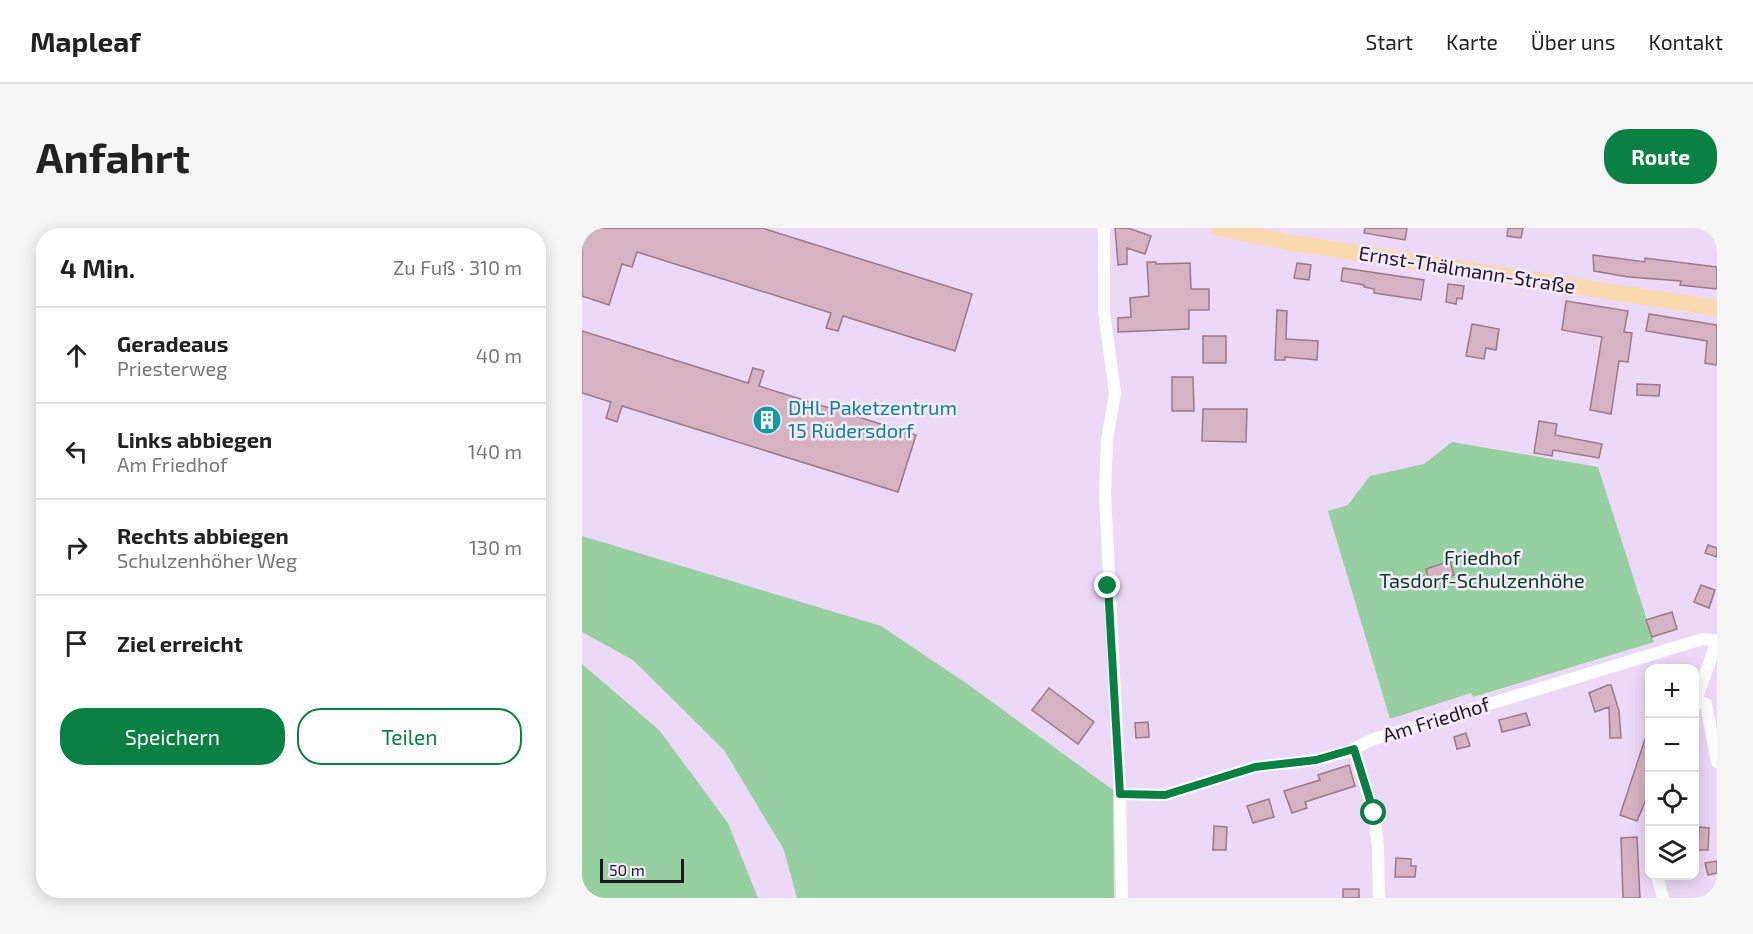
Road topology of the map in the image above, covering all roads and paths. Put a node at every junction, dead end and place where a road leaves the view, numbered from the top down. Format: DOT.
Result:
graph roads {
  1 [pos="1104,228"];
  2 [pos="1218,228"];
  3 [pos="1717,308"];
  4 [pos="1717,640"];
  5 [pos="1699,694"];
  6 [pos="1699,703"];
  7 [pos="1354,749"];
  8 [pos="1717,762"];
  9 [pos="1120,794"];
  10 [pos="1658,880"];
  11 [pos="1122,898"];
  12 [pos="1379,898"];
  13 [pos="1663,898"];
  1 -- 9 [label="street"];
  2 -- 3 [label="main road, Ernst-Thälmann-Straße"];
  4 -- 5 [label="street"];
  4 -- 7 [label="street, Am Friedhof"];
  6 -- 8 [label="street"];
  7 -- 9 [label="street, Am Friedhof"];
  7 -- 12 [label="street"];
  9 -- 11 [label="street"];
  10 -- 13 [label="street"];
}
